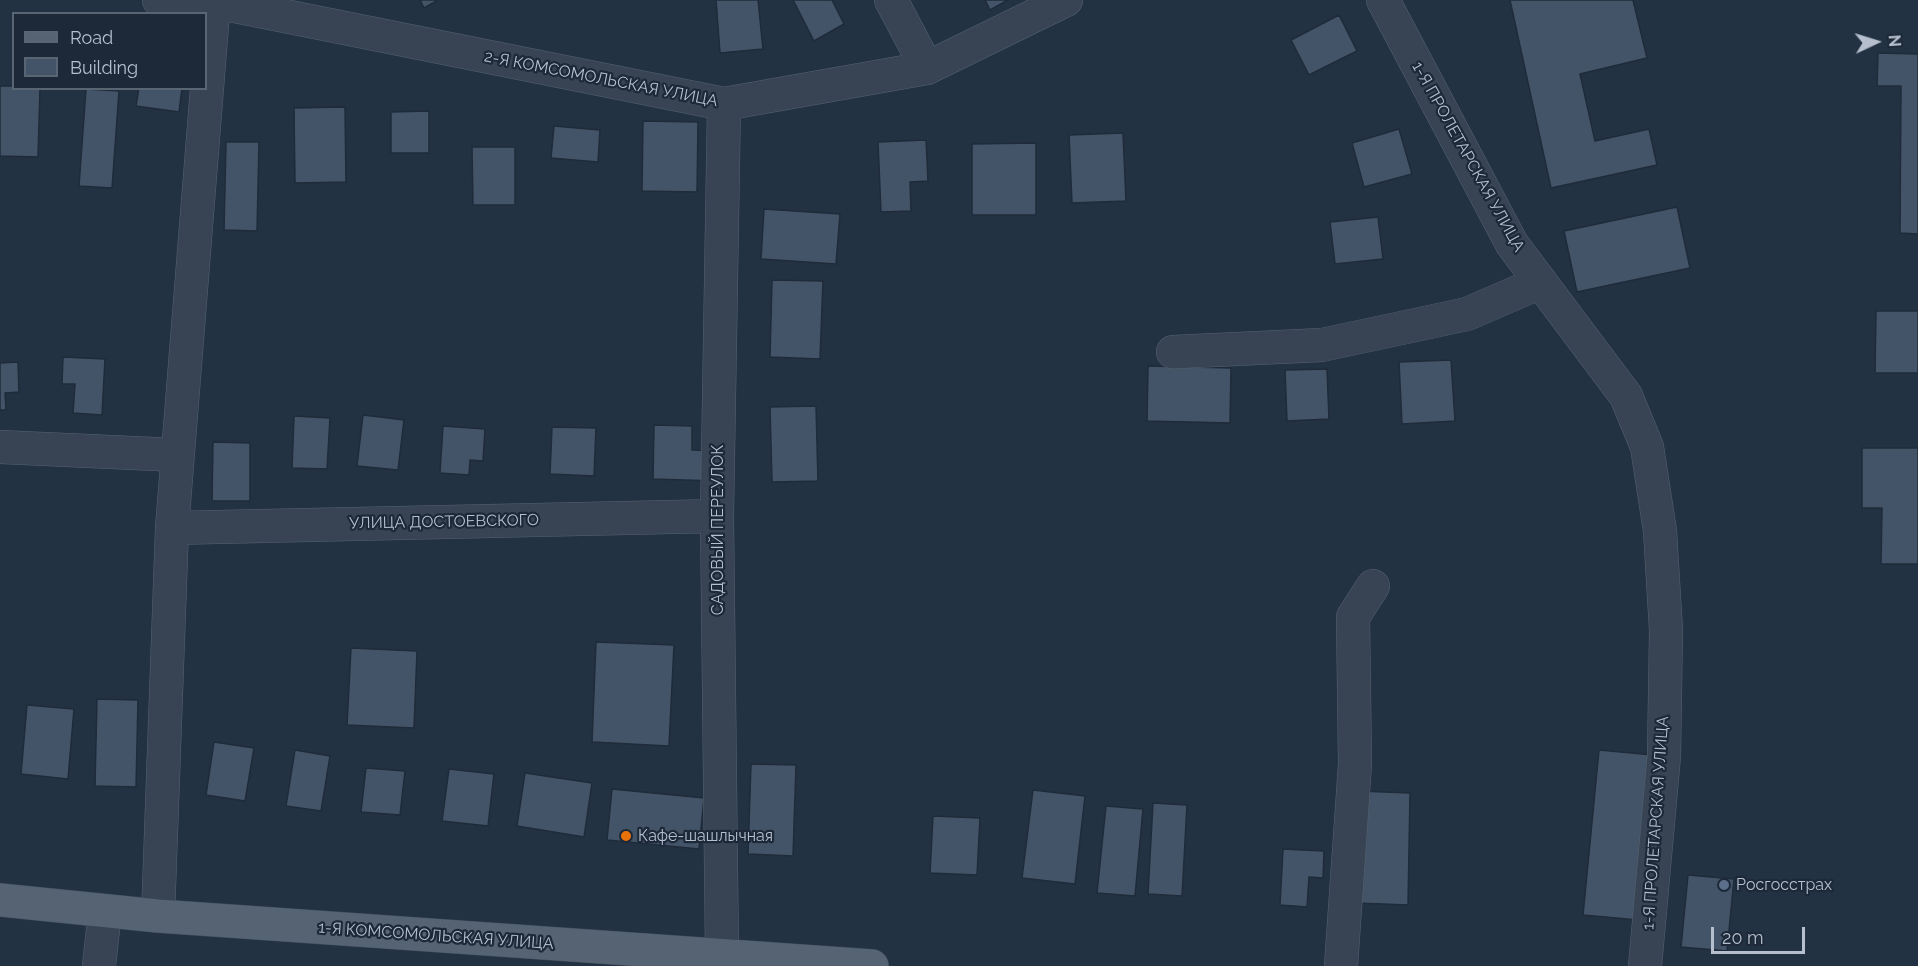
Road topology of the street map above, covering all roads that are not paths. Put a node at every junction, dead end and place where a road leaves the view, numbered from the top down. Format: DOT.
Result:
graph roads {
  1 [pos="159,0"];
  2 [pos="891,0"];
  3 [pos="1066,0"];
  4 [pos="1383,0"];
  5 [pos="214,1"];
  6 [pos="927,68"];
  7 [pos="207,87"];
  8 [pos="207,90"];
  9 [pos="724,104"];
  10 [pos="1541,282"];
  11 [pos="1173,352"];
  12 [pos="0,447"];
  13 [pos="177,455"];
  14 [pos="717,516"];
  15 [pos="172,528"];
  16 [pos="1373,586"];
  17 [pos="0,900"];
  18 [pos="105,912"];
  19 [pos="158,916"];
  20 [pos="722,956"];
  21 [pos="99,966"];
  22 [pos="872,966"];
  23 [pos="1341,966"];
  24 [pos="1645,966"];
  1 -- 5 [label="street, 2-Я КОМСОМОЛЬСКАЯ УЛИЦА"];
  2 -- 6 [label="street"];
  3 -- 6 [label="street, 2-Я КОМСОМОЛЬСКАЯ УЛИЦА"];
  4 -- 10 [label="street, 1-Я ПРОЛЕТАРСКАЯ УЛИЦА"];
  5 -- 7 [label="street"];
  5 -- 9 [label="street, 2-Я КОМСОМОЛЬСКАЯ УЛИЦА"];
  6 -- 9 [label="street, 2-Я КОМСОМОЛЬСКАЯ УЛИЦА"];
  8 -- 13 [label="street"];
  9 -- 14 [label="street, САДОВЫЙ ПЕРЕУЛОК"];
  10 -- 11 [label="street"];
  10 -- 24 [label="street, 1-Я ПРОЛЕТАРСКАЯ УЛИЦА"];
  12 -- 13 [label="street"];
  13 -- 15 [label="street"];
  14 -- 15 [label="street, УЛИЦА ДОСТОЕВСКОГО"];
  14 -- 20 [label="street, САДОВЫЙ ПЕРЕУЛОК"];
  15 -- 19 [label="street"];
  16 -- 23 [label="street"];
  17 -- 18 [label="main road, 1-Я КОМСОМОЛЬСКАЯ УЛИЦА"];
  18 -- 19 [label="main road, 1-Я КОМСОМОЛЬСКАЯ УЛИЦА"];
  18 -- 21 [label="street"];
  19 -- 20 [label="main road, 1-Я КОМСОМОЛЬСКАЯ УЛИЦА"];
  20 -- 22 [label="main road, 1-Я КОМСОМОЛЬСКАЯ УЛИЦА"];
}
